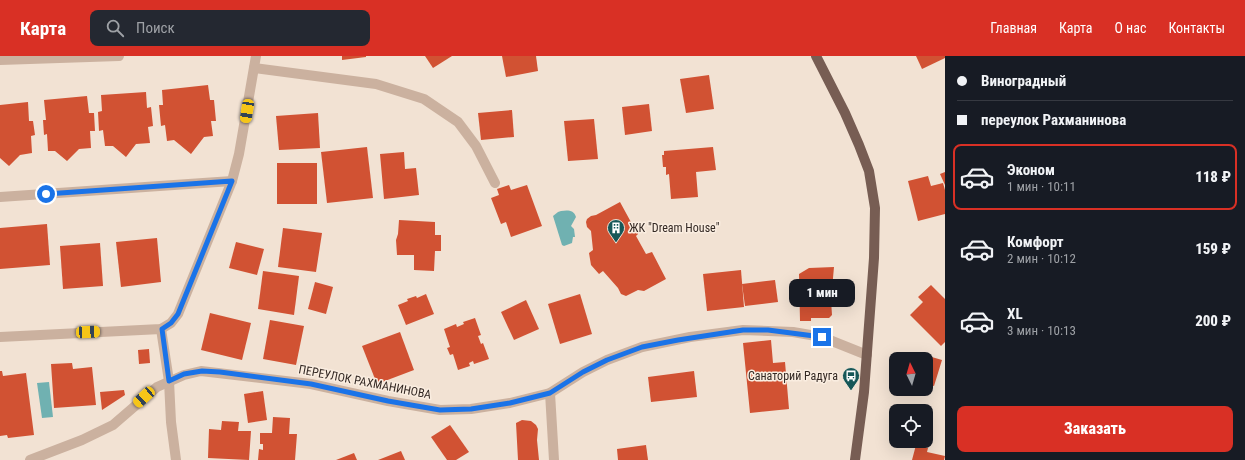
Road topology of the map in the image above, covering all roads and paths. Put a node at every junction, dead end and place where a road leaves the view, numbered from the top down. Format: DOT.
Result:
graph roads {
  1 [pos="119,56"];
  2 [pos="256,56"];
  3 [pos="816,56"];
  4 [pos="0,60"];
  5 [pos="254,68"];
  6 [pos="232,181"];
  7 [pos="495,183"];
  8 [pos="0,197"];
  9 [pos="162,329"];
  10 [pos="0,337"];
  11 [pos="867,355"];
  12 [pos="169,381"];
  13 [pos="550,393"];
  14 [pos="30,460"];
  15 [pos="176,460"];
  16 [pos="554,460"];
  17 [pos="855,460"];
  1 -- 4 [label="street"];
  2 -- 5 [label="street"];
  3 -- 11 [label="main road"];
  5 -- 6 [label="street"];
  5 -- 7 [label="street"];
  6 -- 8 [label="street"];
  6 -- 9 [label="street"];
  9 -- 10 [label="street"];
  9 -- 12 [label="street"];
  11 -- 13 [label="street, ПЕРЕУЛОК РАХМАНИНОВА"];
  11 -- 17 [label="main road"];
  12 -- 13 [label="street, ПЕРЕУЛОК РАХМАНИНОВА"];
  12 -- 14 [label="street, ПЕРЕУЛОК РАХМАНИНОВА"];
  12 -- 15 [label="street"];
  13 -- 16 [label="street"];
}
